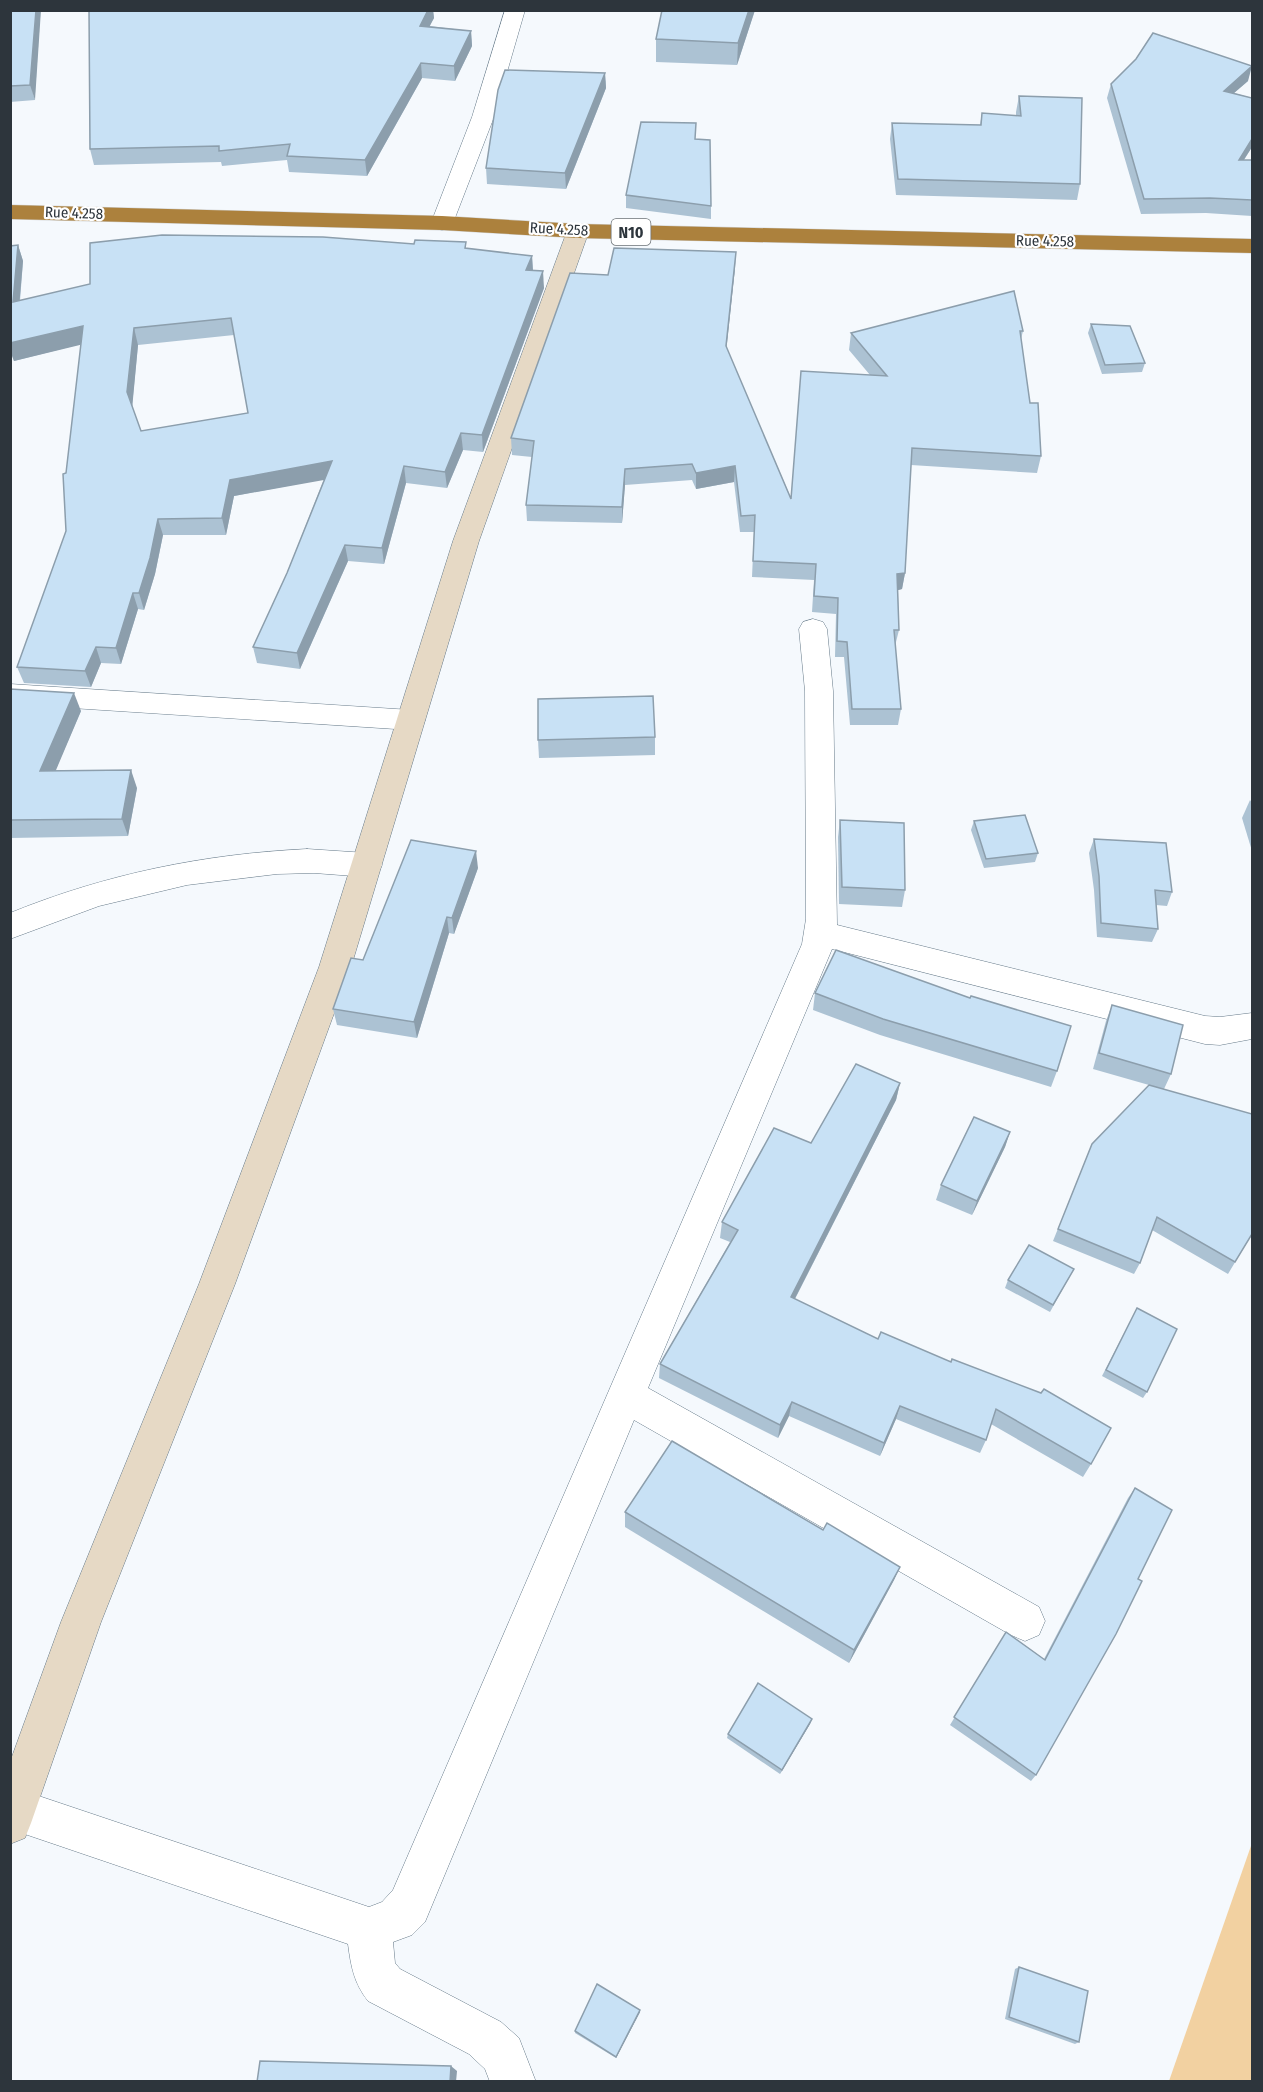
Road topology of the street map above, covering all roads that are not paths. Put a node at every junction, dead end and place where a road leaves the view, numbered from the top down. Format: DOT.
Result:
graph roads {
  1 [pos="515,10"];
  2 [pos="10,212"];
  3 [pos="442,223"];
  4 [pos="578,231"];
  5 [pos="1252,246"];
  6 [pos="813,629"];
  7 [pos="10,694"];
  8 [pos="411,720"];
  9 [pos="367,865"];
  10 [pos="10,927"];
  11 [pos="820,933"];
  12 [pos="1252,1026"];
  13 [pos="626,1395"];
  14 [pos="1025,1621"];
  15 [pos="13,1816"];
  16 [pos="369,1929"];
  17 [pos="513,2082"];
  1 -- 3 [label="street"];
  2 -- 3 [label="highway, Rue 4.258 / N10"];
  3 -- 4 [label="highway, Rue 4.258 / N10"];
  4 -- 5 [label="highway, Rue 4.258 / N10"];
  4 -- 8 [label="street"];
  6 -- 11 [label="street"];
  7 -- 8 [label="street"];
  8 -- 9 [label="street"];
  9 -- 10 [label="street"];
  9 -- 15 [label="street"];
  11 -- 12 [label="street"];
  11 -- 13 [label="street"];
  13 -- 14 [label="street"];
  13 -- 16 [label="street"];
  15 -- 16 [label="street"];
  16 -- 17 [label="street"];
}
